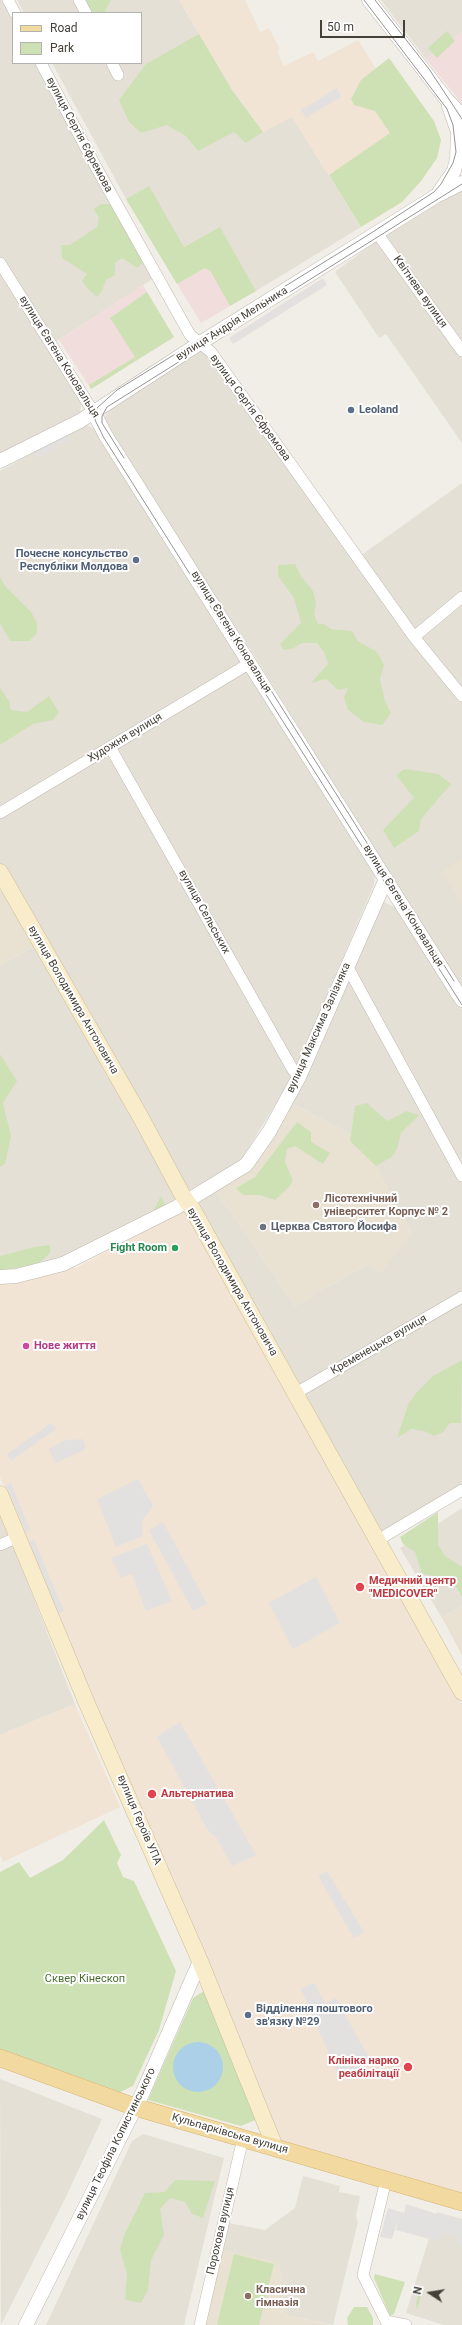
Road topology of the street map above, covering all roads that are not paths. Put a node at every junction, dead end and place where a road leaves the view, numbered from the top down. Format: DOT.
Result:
graph roads {
  1 [pos="8,0"];
  2 [pos="79,0"];
  3 [pos="369,0"];
  4 [pos="14,12"];
  5 [pos="85,12"];
  6 [pos="42,64"];
  7 [pos="112,64"];
  8 [pos="118,75"];
  9 [pos="447,100"];
  10 [pos="462,116"];
  11 [pos="458,169"];
  12 [pos="462,183"];
  13 [pos="436,196"];
  14 [pos="377,234"];
  15 [pos="0,264"];
  16 [pos="200,343"];
  17 [pos="462,351"];
  18 [pos="94,413"];
  19 [pos="0,461"];
  20 [pos="462,597"];
  21 [pos="414,637"];
  22 [pos="250,663"];
  23 [pos="462,696"];
  24 [pos="110,747"];
  25 [pos="0,813"];
  26 [pos="0,872"];
  27 [pos="386,879"];
  28 [pos="346,966"];
  29 [pos="462,1000"];
  30 [pos="300,1077"];
  31 [pos="462,1176"];
  32 [pos="186,1202"];
  33 [pos="0,1277"];
  34 [pos="462,1297"];
  35 [pos="296,1393"];
  36 [pos="462,1490"];
  37 [pos="0,1494"];
  38 [pos="18,1537"];
  39 [pos="378,1540"];
  40 [pos="0,1545"];
  41 [pos="462,1692"];
  42 [pos="200,1961"];
  43 [pos="0,2058"];
  44 [pos="135,2107"];
  45 [pos="242,2138"];
  46 [pos="276,2147"];
  47 [pos="386,2180"];
  48 [pos="462,2202"];
  49 [pos="387,2323"];
  50 [pos="26,2325"];
  51 [pos="200,2325"];
  52 [pos="406,2325"];
  1 -- 4 [label="street"];
  2 -- 5 [label="street"];
  3 -- 9 [label="street"];
  6 -- 16 [label="street, вулиця Сергія Єфремова"];
  7 -- 8 [label="street"];
  9 -- 10 [label="street"];
  9 -- 11 [label="street"];
  11 -- 13 [label="street"];
  12 -- 13 [label="street, вулиця Андрія Мельника"];
  13 -- 14 [label="street, вулиця Андрія Мельника"];
  14 -- 16 [label="street, вулиця Андрія Мельника"];
  14 -- 17 [label="street, Квітнева вулиця"];
  15 -- 18 [label="street, вулиця Євгена Коновальця"];
  16 -- 18 [label="street, вулиця Андрія Мельника"];
  16 -- 21 [label="street, вулиця Сергія Єфремова"];
  18 -- 19 [label="street, вулиця Андрія Мельника"];
  18 -- 22 [label="street, вулиця Євгена Коновальця"];
  20 -- 21 [label="street"];
  21 -- 23 [label="street, вулиця Сергія Єфремова"];
  22 -- 24 [label="street, Художня вулиця"];
  22 -- 27 [label="street, вулиця Євгена Коновальця"];
  24 -- 25 [label="street, Художня вулиця"];
  24 -- 30 [label="street, вулиця Сельських"];
  26 -- 32 [label="main road, вулиця Володимира Антоновича"];
  27 -- 28 [label="street, вулиця Максима Залізняка"];
  27 -- 29 [label="street, вулиця Євгена Коновальця"];
  28 -- 30 [label="street, вулиця Максима Залізняка"];
  28 -- 31 [label="street"];
  30 -- 32 [label="street, вулиця Максима Залізняка"];
  32 -- 33 [label="street, вулиця Максима Залізняка"];
  32 -- 35 [label="main road, вулиця Володимира Антоновича"];
  34 -- 35 [label="street, Кременецька вулиця"];
  35 -- 39 [label="main road, вулиця Володимира Антоновича"];
  36 -- 39 [label="street"];
  37 -- 38 [label="main road, вулиця Героїв УПА"];
  38 -- 40 [label="street"];
  38 -- 42 [label="main road, вулиця Героїв УПА"];
  39 -- 41 [label="main road, вулиця Володимира Антоновича"];
  42 -- 44 [label="street, вулиця Теофіла Копистинського"];
  42 -- 46 [label="main road, вулиця Героїв УПА"];
  43 -- 44 [label="main road, Кульпарківська вулиця"];
  44 -- 45 [label="main road, Кульпарківська вулиця"];
  44 -- 50 [label="street, вулиця Теофіла Копистинського"];
  45 -- 46 [label="main road, Кульпарківська вулиця"];
  45 -- 51 [label="street, Порохова вулиця"];
  46 -- 47 [label="main road, Кульпарківська вулиця"];
  47 -- 48 [label="main road, Кульпарківська вулиця"];
  47 -- 49 [label="street"];
  49 -- 52 [label="street"];
}
